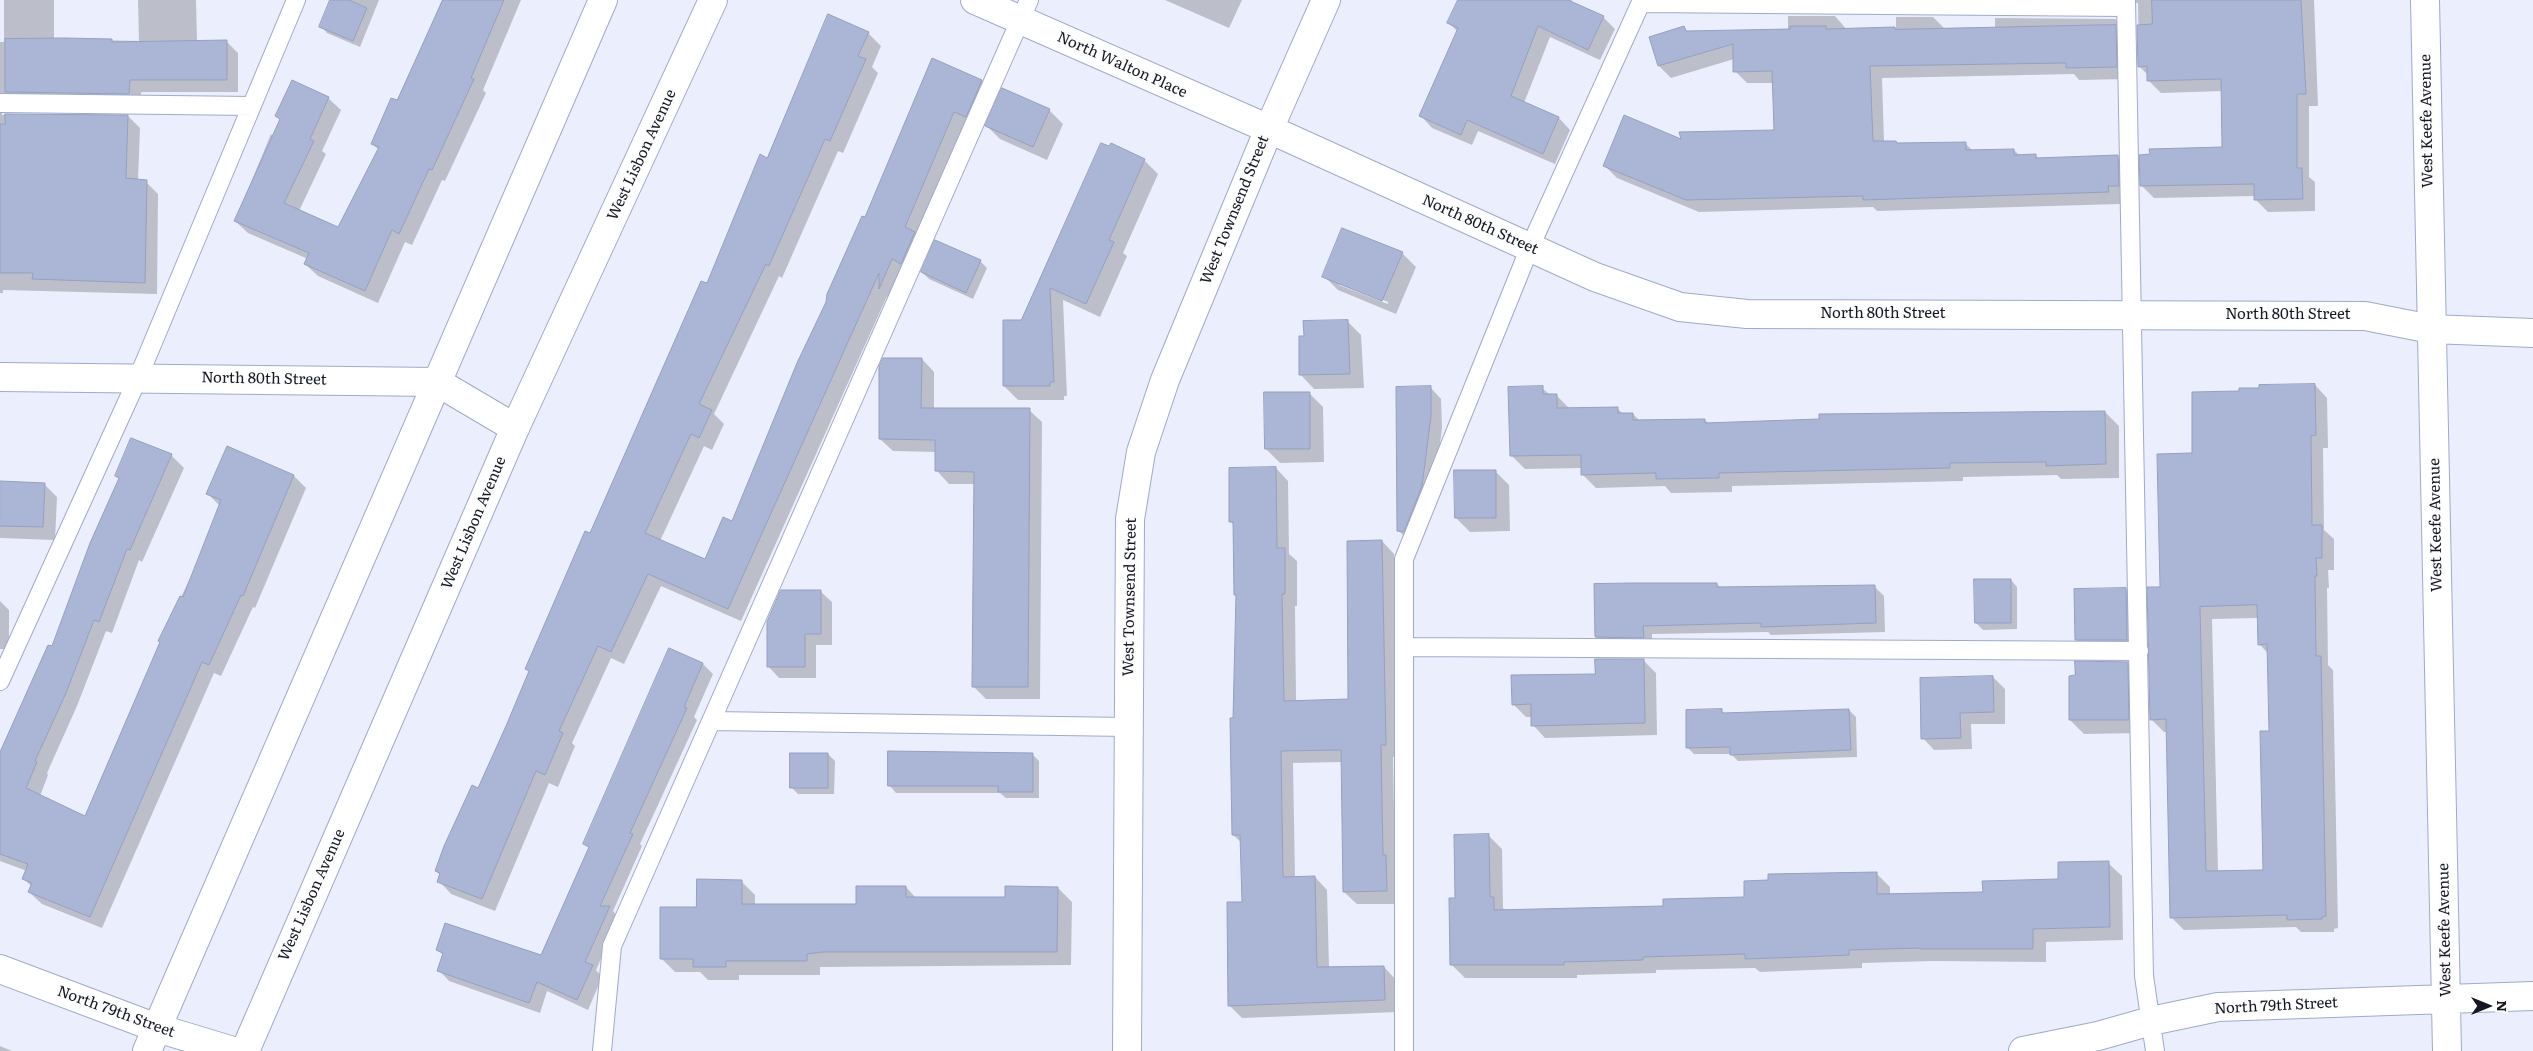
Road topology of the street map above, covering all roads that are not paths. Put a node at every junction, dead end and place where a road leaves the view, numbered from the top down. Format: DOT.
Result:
graph roads {
  1 [pos="296,0"];
  2 [pos="603,0"];
  3 [pos="713,0"];
  4 [pos="975,0"];
  5 [pos="1326,0"];
  6 [pos="2425,0"];
  7 [pos="1642,1"];
  8 [pos="2126,3"];
  9 [pos="1025,10"];
  10 [pos="0,102"];
  11 [pos="252,106"];
  12 [pos="1269,129"];
  13 [pos="1530,247"];
  14 [pos="2132,314"];
  15 [pos="2431,329"];
  16 [pos="2533,333"];
  17 [pos="0,377"];
  18 [pos="138,378"];
  19 [pos="437,382"];
  20 [pos="516,428"];
  21 [pos="1404,647"];
  22 [pos="2139,651"];
  23 [pos="5,660"];
  24 [pos="0,681"];
  25 [pos="711,721"];
  26 [pos="1129,727"];
  27 [pos="0,969"];
  28 [pos="2533,996"];
  29 [pos="2446,1000"];
  30 [pos="2151,1021"];
  31 [pos="152,1040"];
  32 [pos="234,1051"];
  33 [pos="245,1051"];
  34 [pos="602,1051"];
  35 [pos="1127,1051"];
  36 [pos="1404,1051"];
  37 [pos="2023,1051"];
  38 [pos="2155,1051"];
  39 [pos="2447,1051"];
  1 -- 11 [label="lane"];
  2 -- 19 [label="street"];
  3 -- 20 [label="street, West Lisbon Avenue"];
  4 -- 9 [label="street, North Walton Place"];
  5 -- 12 [label="street, West Townsend Street"];
  6 -- 15 [label="street, West Keefe Avenue"];
  7 -- 8 [label="lane"];
  7 -- 13 [label="lane"];
  8 -- 14 [label="lane"];
  9 -- 12 [label="street, North Walton Place"];
  9 -- 25 [label="lane"];
  10 -- 11 [label="lane"];
  11 -- 18 [label="lane"];
  12 -- 13 [label="street, North 80th Street"];
  12 -- 26 [label="street, West Townsend Street"];
  13 -- 14 [label="street, North 80th Street"];
  13 -- 21 [label="lane"];
  14 -- 15 [label="street, North 80th Street"];
  14 -- 22 [label="lane"];
  15 -- 16 [label="street, North 80th Street"];
  15 -- 29 [label="street, West Keefe Avenue"];
  17 -- 18 [label="street, North 80th Street"];
  18 -- 19 [label="street, North 80th Street"];
  18 -- 23 [label="lane"];
  19 -- 20 [label="street, North 80th Street"];
  19 -- 31 [label="street"];
  20 -- 33 [label="street, West Lisbon Avenue"];
  21 -- 22 [label="lane"];
  21 -- 36 [label="lane"];
  22 -- 30 [label="lane"];
  23 -- 24 [label="lane"];
  25 -- 26 [label="lane"];
  25 -- 34 [label="lane"];
  26 -- 35 [label="street, West Townsend Street"];
  27 -- 31 [label="street, North 79th Street"];
  28 -- 29 [label="street, North 79th Street"];
  29 -- 30 [label="street, North 79th Street"];
  29 -- 39 [label="street, West Keefe Avenue"];
  30 -- 37 [label="street, North 79th Street"];
  30 -- 38 [label="lane"];
  31 -- 32 [label="street, North 79th Street"];
}
